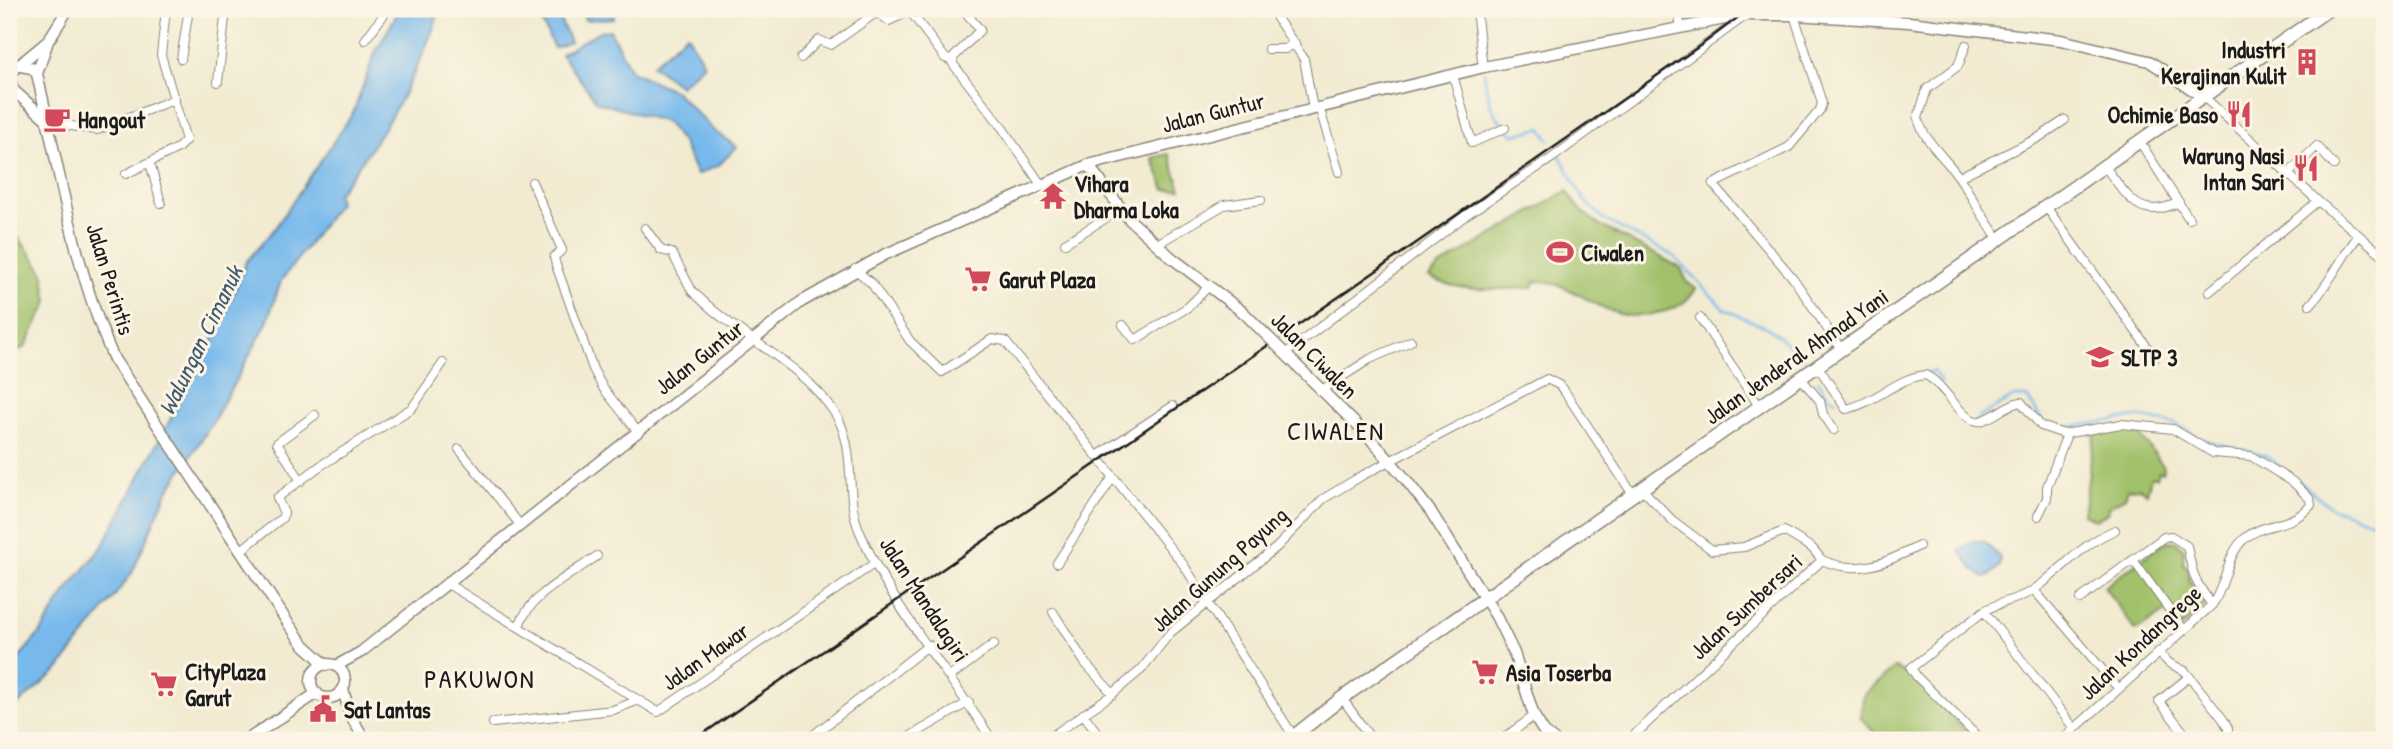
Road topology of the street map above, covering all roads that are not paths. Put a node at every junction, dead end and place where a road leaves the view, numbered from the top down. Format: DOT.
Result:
graph roads {
  1 [pos="68,9"];
  2 [pos="166,9"];
  3 [pos="189,9"];
  4 [pos="226,9"];
  5 [pos="388,9"];
  6 [pos="963,9"];
  7 [pos="1287,9"];
  8 [pos="1476,9"];
  9 [pos="1677,9"];
  10 [pos="2329,9"];
  11 [pos="1273,11"];
  12 [pos="1743,12"];
  13 [pos="1870,14"];
  14 [pos="1794,15"];
  15 [pos="1681,27"];
  16 [pos="1968,38"];
  17 [pos="365,40"];
  18 [pos="48,41"];
  19 [pos="1295,43"];
  20 [pos="1268,49"];
  21 [pos="801,58"];
  22 [pos="181,59"];
  23 [pos="953,61"];
  24 [pos="1483,67"];
  25 [pos="11,74"];
  26 [pos="1453,75"];
  27 [pos="37,78"];
  28 [pos="218,82"];
  29 [pos="15,93"];
  30 [pos="2205,98"];
  31 [pos="175,99"];
  32 [pos="1316,108"];
  33 [pos="45,120"];
  34 [pos="2065,120"];
  35 [pos="1505,128"];
  36 [pos="2140,142"];
  37 [pos="150,163"];
  38 [pos="1088,165"];
  39 [pos="2334,165"];
  40 [pos="2105,167"];
  41 [pos="1339,172"];
  42 [pos="126,174"];
  43 [pos="2288,174"];
  44 [pos="1959,177"];
  45 [pos="533,182"];
  46 [pos="1042,186"];
  47 [pos="1261,200"];
  48 [pos="2318,201"];
  49 [pos="2179,202"];
  50 [pos="161,203"];
  51 [pos="2047,208"];
  52 [pos="1121,209"];
  53 [pos="2189,219"];
  54 [pos="645,228"];
  55 [pos="2359,235"];
  56 [pos="2000,240"];
  57 [pos="1065,243"];
  58 [pos="1157,244"];
  59 [pos="2384,256"];
  60 [pos="855,269"];
  61 [pos="1210,285"];
  62 [pos="2209,292"];
  63 [pos="2310,305"];
  64 [pos="1700,318"];
  65 [pos="1124,325"];
  66 [pos="756,339"];
  67 [pos="1411,341"];
  68 [pos="1841,349"];
  69 [pos="1285,354"];
  70 [pos="2155,358"];
  71 [pos="443,363"];
  72 [pos="1817,365"];
  73 [pos="1800,377"];
  74 [pos="1320,391"];
  75 [pos="1173,406"];
  76 [pos="1759,406"];
  77 [pos="315,415"];
  78 [pos="1834,430"];
  79 [pos="638,432"];
  80 [pos="2067,434"];
  81 [pos="459,449"];
  82 [pos="1094,453"];
  83 [pos="1390,461"];
  84 [pos="1113,477"];
  85 [pos="301,481"];
  86 [pos="1639,493"];
  87 [pos="2038,516"];
  88 [pos="521,526"];
  89 [pos="2115,530"];
  90 [pos="1919,547"];
  91 [pos="240,551"];
  92 [pos="597,556"];
  93 [pos="1822,560"];
  94 [pos="2133,560"];
  95 [pos="875,563"];
  96 [pos="1057,563"];
  97 [pos="446,583"];
  98 [pos="2034,590"];
  99 [pos="1485,599"];
  100 [pos="2080,599"];
  101 [pos="1209,603"];
  102 [pos="2212,605"];
  103 [pos="1984,611"];
  104 [pos="1053,612"];
  105 [pos="519,626"];
  106 [pos="2184,630"];
  107 [pos="994,644"];
  108 [pos="304,645"];
  109 [pos="929,645"];
  110 [pos="2158,652"];
  111 [pos="335,669"];
  112 [pos="314,673"];
  113 [pos="951,676"];
  114 [pos="2189,677"];
  115 [pos="343,689"];
  116 [pos="2119,689"];
  117 [pos="317,693"];
  118 [pos="1113,694"];
  119 [pos="331,698"];
  120 [pos="1342,698"];
  121 [pos="639,700"];
  122 [pos="969,702"];
  123 [pos="1083,714"];
  124 [pos="351,715"];
  125 [pos="1534,716"];
  126 [pos="493,723"];
  127 [pos="2073,727"];
  128 [pos="1291,739"];
  129 [pos="247,740"];
  130 [pos="365,740"];
  131 [pos="807,740"];
  132 [pos="904,740"];
  133 [pos="992,740"];
  134 [pos="1046,740"];
  135 [pos="1103,740"];
  136 [pos="1372,740"];
  137 [pos="1501,740"];
  138 [pos="1554,740"];
  139 [pos="1629,740"];
  140 [pos="1981,740"];
  141 [pos="2062,740"];
  142 [pos="2190,740"];
  143 [pos="2228,740"];
  1 -- 18 [label="street"];
  2 -- 31 [label="street"];
  3 -- 22 [label="street"];
  4 -- 28 [label="street"];
  5 -- 17 [label="street"];
  6 -- 23 [label="street"];
  7 -- 11 [label="street"];
  8 -- 24 [label="street"];
  9 -- 15 [label="street"];
  10 -- 30 [label="main road, Jalan Jenderal Ahmad Yani"];
  11 -- 19 [label="street"];
  12 -- 14 [label="street, Jalan Guntur"];
  12 -- 15 [label="street, Jalan Guntur"];
  12 -- 69 [label="street"];
  13 -- 14 [label="street, Jalan Guntur"];
  13 -- 16 [label="street, Jalan Guntur"];
  14 -- 68 [label="street"];
  15 -- 24 [label="street, Jalan Guntur"];
  16 -- 30 [label="street, Jalan Guntur"];
  16 -- 44 [label="street"];
  18 -- 25 [label="street"];
  18 -- 27 [label="street"];
  19 -- 20 [label="street"];
  19 -- 32 [label="street"];
  21 -- 23 [label="street"];
  23 -- 46 [label="street"];
  24 -- 26 [label="street, Jalan Guntur"];
  25 -- 27 [label="street"];
  25 -- 29 [label="street"];
  26 -- 32 [label="street, Jalan Guntur"];
  26 -- 35 [label="street"];
  27 -- 29 [label="street"];
  27 -- 33 [label="street, Jalan Perintis"];
  29 -- 33 [label="street"];
  30 -- 36 [label="main road, Jalan Jenderal Ahmad Yani"];
  30 -- 43 [label="street"];
  31 -- 33 [label="street"];
  31 -- 37 [label="street"];
  32 -- 38 [label="street, Jalan Guntur"];
  32 -- 41 [label="street"];
  33 -- 91 [label="street, Jalan Perintis"];
  34 -- 44 [label="street"];
  36 -- 40 [label="main road, Jalan Jenderal Ahmad Yani"];
  36 -- 49 [label="street"];
  37 -- 42 [label="street"];
  37 -- 50 [label="street"];
  38 -- 46 [label="street, Jalan Guntur"];
  38 -- 52 [label="street, Jalan Ciwalen"];
  39 -- 43 [label="street"];
  40 -- 49 [label="street"];
  40 -- 51 [label="main road, Jalan Jenderal Ahmad Yani"];
  43 -- 48 [label="street"];
  44 -- 56 [label="street"];
  45 -- 79 [label="street"];
  46 -- 60 [label="street, Jalan Guntur"];
  47 -- 58 [label="street"];
  48 -- 55 [label="street"];
  48 -- 62 [label="street"];
  49 -- 53 [label="street"];
  51 -- 56 [label="main road, Jalan Jenderal Ahmad Yani"];
  51 -- 70 [label="street"];
  52 -- 57 [label="street"];
  52 -- 58 [label="street, Jalan Ciwalen"];
  54 -- 66 [label="street, Jalan Mandalagiri"];
  55 -- 59 [label="street"];
  55 -- 63 [label="street"];
  56 -- 68 [label="main road, Jalan Jenderal Ahmad Yani"];
  58 -- 61 [label="street, Jalan Ciwalen"];
  60 -- 66 [label="street, Jalan Guntur"];
  60 -- 82 [label="street"];
  61 -- 65 [label="street"];
  61 -- 69 [label="street, Jalan Ciwalen"];
  64 -- 76 [label="street"];
  66 -- 79 [label="street, Jalan Guntur"];
  66 -- 95 [label="street, Jalan Mandalagiri"];
  67 -- 74 [label="street"];
  68 -- 72 [label="main road, Jalan Jenderal Ahmad Yani"];
  69 -- 74 [label="street, Jalan Ciwalen"];
  71 -- 85 [label="street"];
  72 -- 73 [label="main road, Jalan Jenderal Ahmad Yani"];
  72 -- 80 [label="street"];
  73 -- 76 [label="main road, Jalan Jenderal Ahmad Yani"];
  73 -- 78 [label="street"];
  74 -- 83 [label="street, Jalan Ciwalen"];
  75 -- 82 [label="street"];
  76 -- 86 [label="main road, Jalan Jenderal Ahmad Yani"];
  77 -- 85 [label="street"];
  79 -- 88 [label="street, Jalan Guntur"];
  80 -- 87 [label="street"];
  80 -- 102 [label="street, Jalan Kondangrege"];
  81 -- 88 [label="street"];
  82 -- 84 [label="street"];
  83 -- 86 [label="street, Jalan Gunung Payung"];
  83 -- 99 [label="street, Jalan Ciwalen"];
  83 -- 101 [label="street, Jalan Gunung Payung"];
  84 -- 96 [label="street"];
  84 -- 101 [label="street"];
  85 -- 91 [label="street"];
  86 -- 93 [label="street, Jalan Sumbersari"];
  86 -- 99 [label="main road, Jalan Jenderal Ahmad Yani"];
  88 -- 97 [label="street, Jalan Guntur"];
  89 -- 98 [label="street"];
  90 -- 93 [label="street"];
  91 -- 108 [label="street, Jalan Perintis"];
  92 -- 105 [label="street"];
  93 -- 139 [label="street, Jalan Sumbersari"];
  94 -- 100 [label="street"];
  94 -- 102 [label="street"];
  94 -- 106 [label="street"];
  95 -- 109 [label="street, Jalan Mandalagiri"];
  95 -- 121 [label="street, Jalan Mawar"];
  97 -- 105 [label="street, Jalan Mawar"];
  97 -- 111 [label="street, Jalan Guntur"];
  98 -- 103 [label="street"];
  98 -- 116 [label="street"];
  99 -- 120 [label="main road, Jalan Jenderal Ahmad Yani"];
  99 -- 125 [label="street, Jalan Ciwalen"];
  101 -- 118 [label="street, Jalan Gunung Payung"];
  101 -- 128 [label="street"];
  102 -- 106 [label="street, Jalan Kondangrege"];
  103 -- 127 [label="street"];
  103 -- 140 [label="street"];
  104 -- 118 [label="street"];
  105 -- 121 [label="street, Jalan Mawar"];
  106 -- 110 [label="street, Jalan Kondangrege"];
  107 -- 113 [label="street"];
  108 -- 111 [label="street, Jalan Perintis"];
  108 -- 112 [label="street, Jalan Perintis"];
  109 -- 113 [label="street, Jalan Mandalagiri"];
  109 -- 131 [label="street"];
  110 -- 114 [label="street"];
  110 -- 116 [label="street, Jalan Kondangrege"];
  111 -- 112 [label="street"];
  111 -- 115 [label="street"];
  112 -- 117 [label="street"];
  113 -- 122 [label="street, Jalan Mandalagiri"];
  114 -- 142 [label="street"];
  114 -- 143 [label="street"];
  115 -- 119 [label="street"];
  115 -- 124 [label="street"];
  116 -- 127 [label="street, Jalan Kondangrege"];
  117 -- 119 [label="street"];
  117 -- 129 [label="street"];
  118 -- 123 [label="street, Jalan Gunung Payung"];
  119 -- 124 [label="street"];
  120 -- 128 [label="main road, Jalan Jenderal Ahmad Yani"];
  120 -- 136 [label="street"];
  121 -- 126 [label="street"];
  122 -- 132 [label="street"];
  122 -- 133 [label="street, Jalan Mandalagiri"];
  123 -- 134 [label="street, Jalan Gunung Payung"];
  123 -- 135 [label="street"];
  124 -- 130 [label="street"];
  125 -- 137 [label="street"];
  125 -- 138 [label="street"];
  127 -- 141 [label="street, Jalan Kondangrege"];
}
